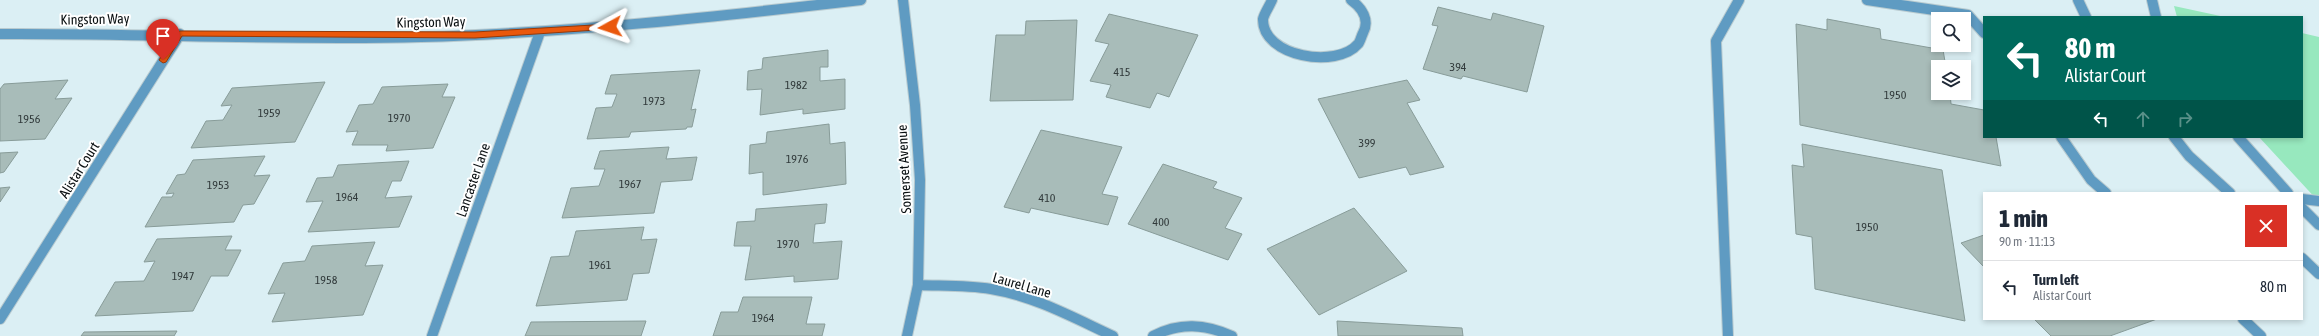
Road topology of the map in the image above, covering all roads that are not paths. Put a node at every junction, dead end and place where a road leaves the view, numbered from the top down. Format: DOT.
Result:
graph roads {
  1 [pos="860,0"];
  2 [pos="902,0"];
  3 [pos="1272,0"];
  4 [pos="1351,0"];
  5 [pos="1739,0"];
  6 [pos="1867,0"];
  7 [pos="2078,0"];
  8 [pos="2152,0"];
  9 [pos="2086,16"];
  10 [pos="2156,16"];
  11 [pos="540,32"];
  12 [pos="1983,32"];
  13 [pos="0,34"];
  14 [pos="180,34"];
  15 [pos="2062,138"];
  16 [pos="2175,138"];
  17 [pos="2239,138"];
  18 [pos="2105,192"];
  19 [pos="2229,192"];
  20 [pos="2287,192"];
  21 [pos="2303,199"];
  22 [pos="2319,201"];
  23 [pos="2303,209"];
  24 [pos="2319,225"];
  25 [pos="2303,259"];
  26 [pos="2319,274"];
  27 [pos="918,286"];
  28 [pos="0,320"];
  29 [pos="2244,320"];
  30 [pos="432,336"];
  31 [pos="907,336"];
  32 [pos="1113,336"];
  33 [pos="1153,336"];
  34 [pos="1232,336"];
  35 [pos="1728,336"];
  36 [pos="2261,336"];
  1 -- 11 [label="street, Kingston Way"];
  2 -- 27 [label="street, Somerset Avenue"];
  3 -- 4 [label="street"];
  5 -- 35 [label="street"];
  6 -- 12 [label="street"];
  7 -- 9 [label="street"];
  8 -- 10 [label="street"];
  11 -- 14 [label="street, Kingston Way"];
  11 -- 30 [label="street, Lancaster Lane"];
  13 -- 14 [label="street, Kingston Way"];
  14 -- 28 [label="street, Alistar Court"];
  15 -- 18 [label="street"];
  16 -- 19 [label="street"];
  17 -- 20 [label="street"];
  21 -- 22 [label="street"];
  23 -- 24 [label="street"];
  25 -- 26 [label="street"];
  27 -- 31 [label="street, Somerset Avenue"];
  27 -- 32 [label="street, Laurel Lane"];
  29 -- 36 [label="street"];
  33 -- 34 [label="street"];
}
